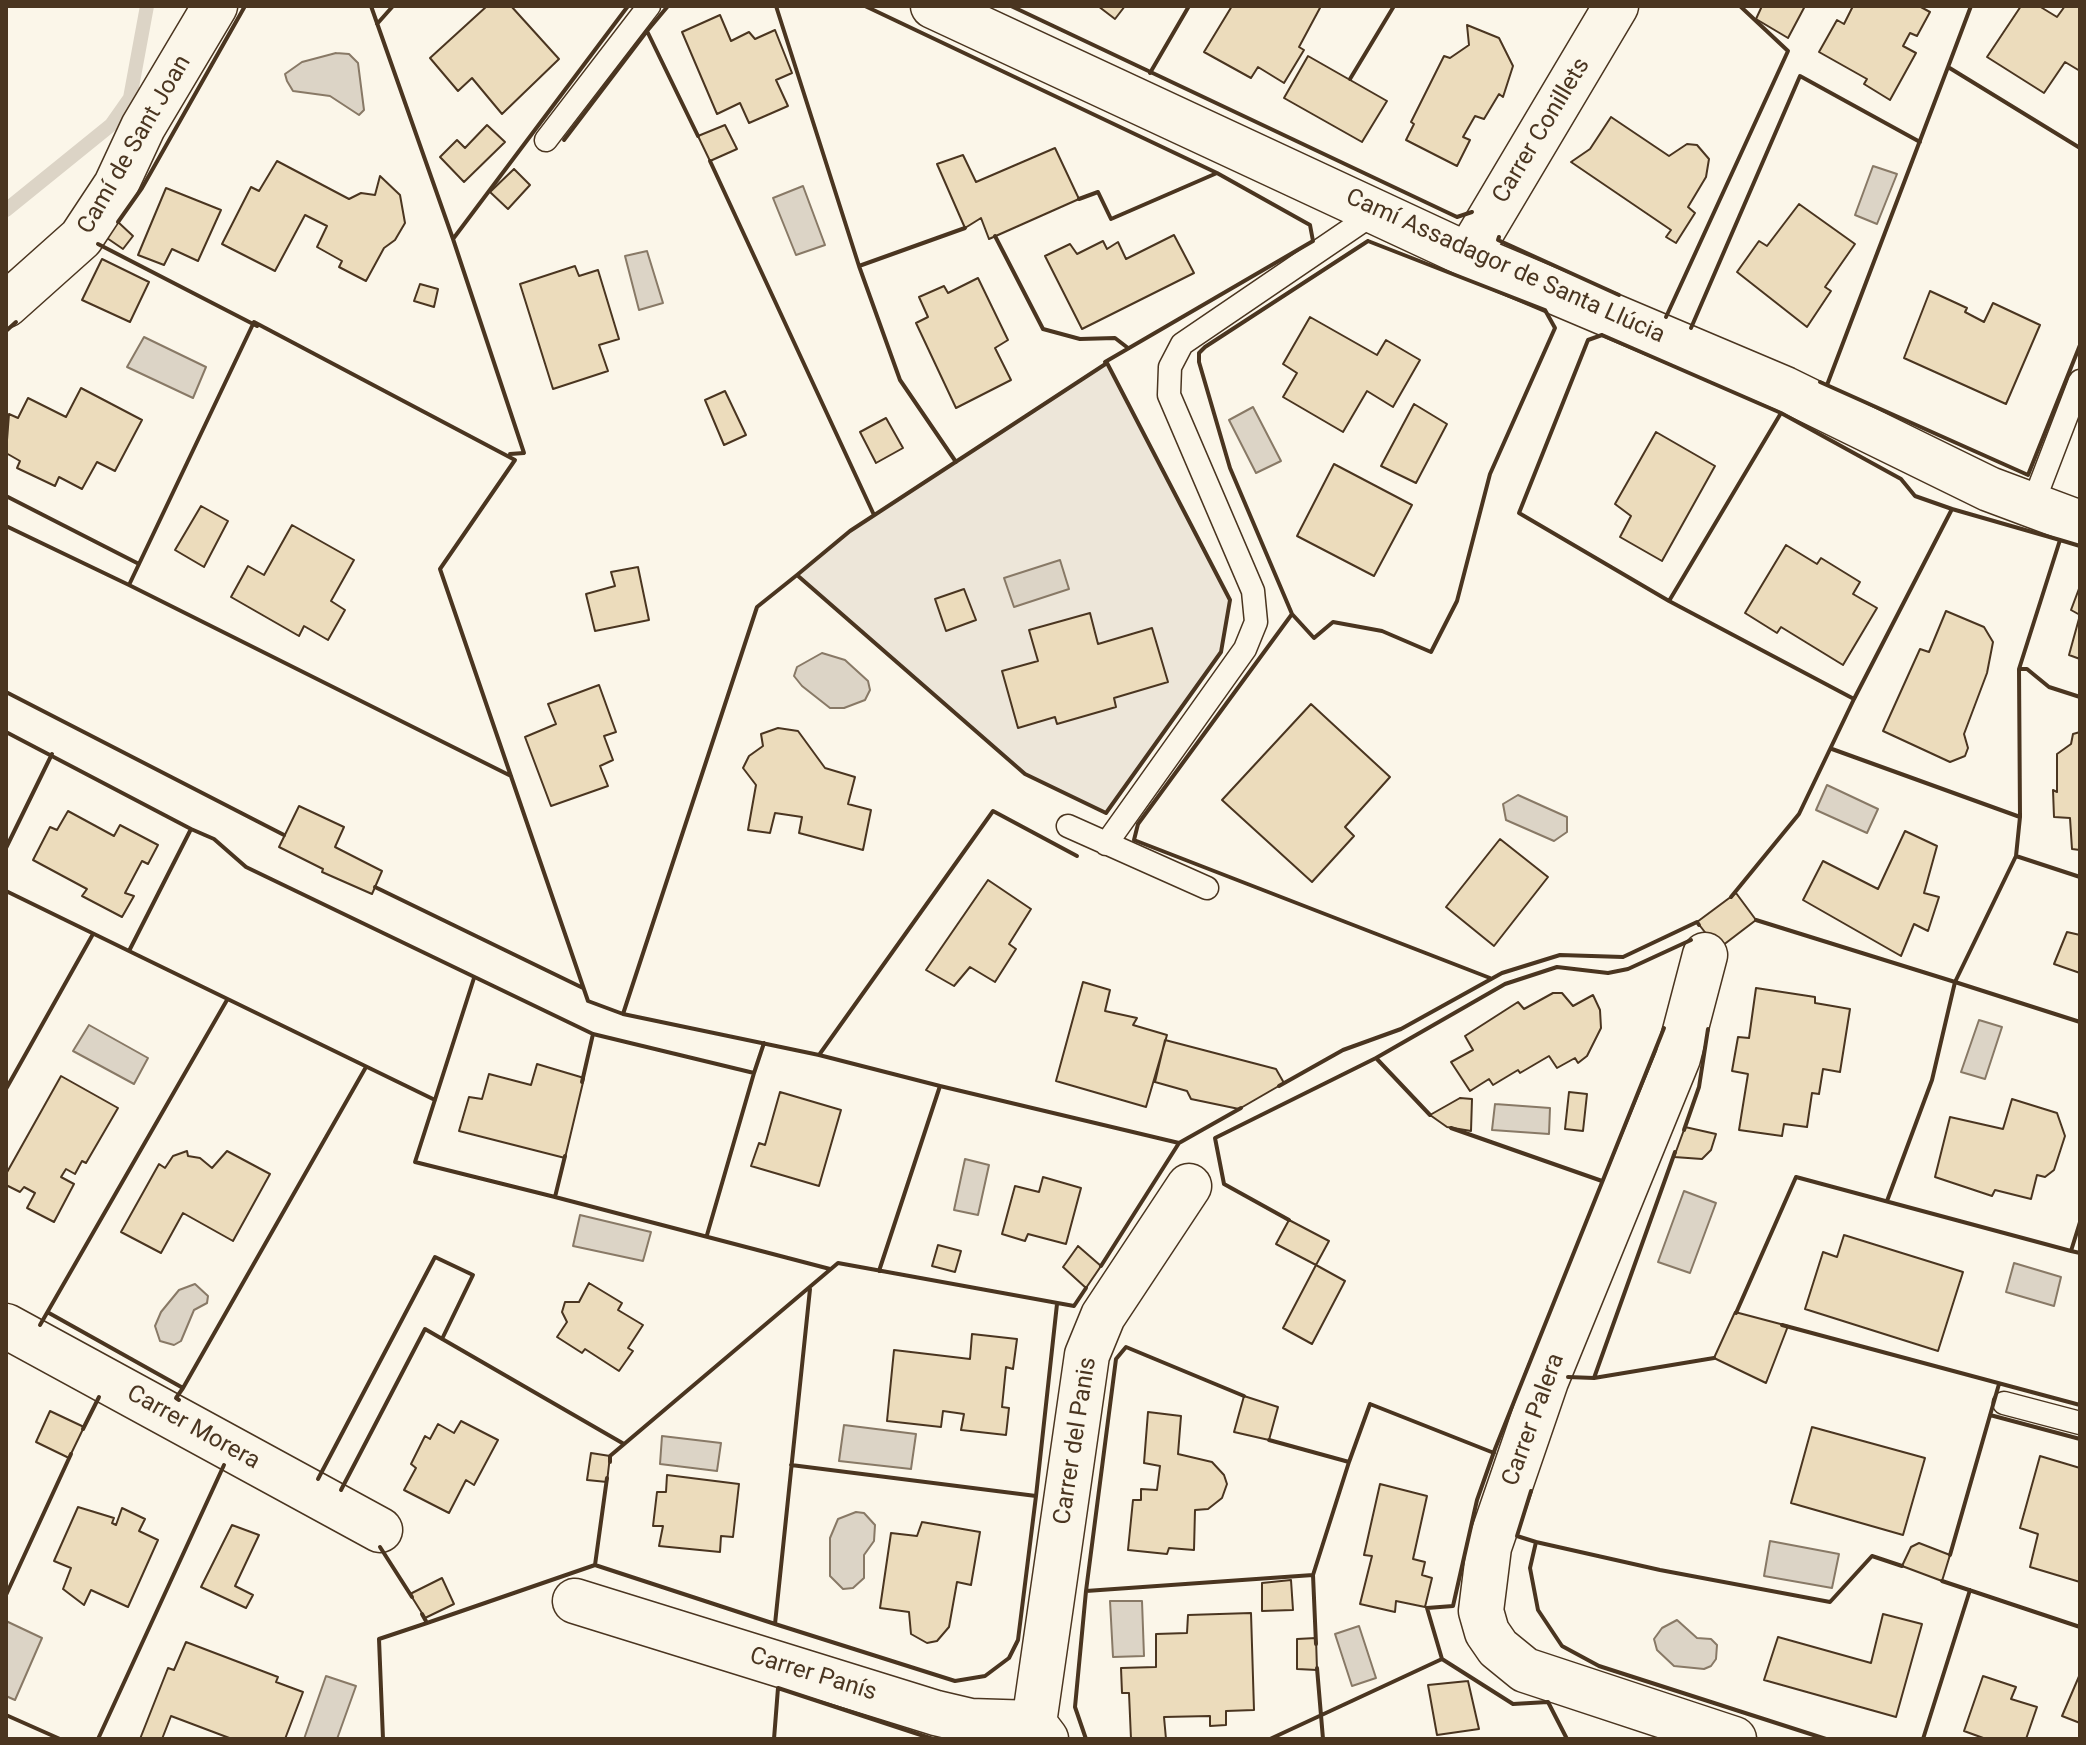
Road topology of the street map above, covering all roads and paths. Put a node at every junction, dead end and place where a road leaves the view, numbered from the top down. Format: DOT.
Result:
graph roads {
  1 [pos="215,6"];
  2 [pos="649,6"];
  3 [pos="933,6"];
  4 [pos="1616,6"];
  5 [pos="546,140"];
  6 [pos="1376,212"];
  7 [pos="1468,255"];
  8 [pos="6,305"];
  9 [pos="2080,381"];
  10 [pos="2032,506"];
  11 [pos="2080,523"];
  12 [pos="1068,826"];
  13 [pos="1106,844"];
  14 [pos="1207,888"];
  15 [pos="1705,955"];
  16 [pos="1189,1186"];
  17 [pos="6,1326"];
  18 [pos="2004,1403"];
  19 [pos="2080,1423"];
  20 [pos="380,1530"];
  21 [pos="575,1601"];
  22 [pos="1040,1731"];
  23 [pos="1734,1739"];
  1 -- 8 [label="street, Camí de Sant Joan"];
  2 -- 5 [label="lane"];
  3 -- 6 [label="street, Camí Assadagor de Santa Llúcia"];
  4 -- 7 [label="street, Carrer Conillets"];
  6 -- 7 [label="street, Camí Assadagor de Santa Llúcia"];
  6 -- 13 [label="lane"];
  7 -- 10 [label="street, Camí Assadagor de Santa Llúcia"];
  9 -- 10 [label="lane"];
  10 -- 11 [label="street, Camí Assadagor de Santa Llúcia"];
  12 -- 13 [label="lane"];
  13 -- 14 [label="lane"];
  15 -- 23 [label="street, Carrer Palera"];
  16 -- 22 [label="street, Carrer del Panis"];
  17 -- 20 [label="street, Carrer Morera"];
  18 -- 19 [label="lane"];
  21 -- 22 [label="street, Carrer Panís"];
}
